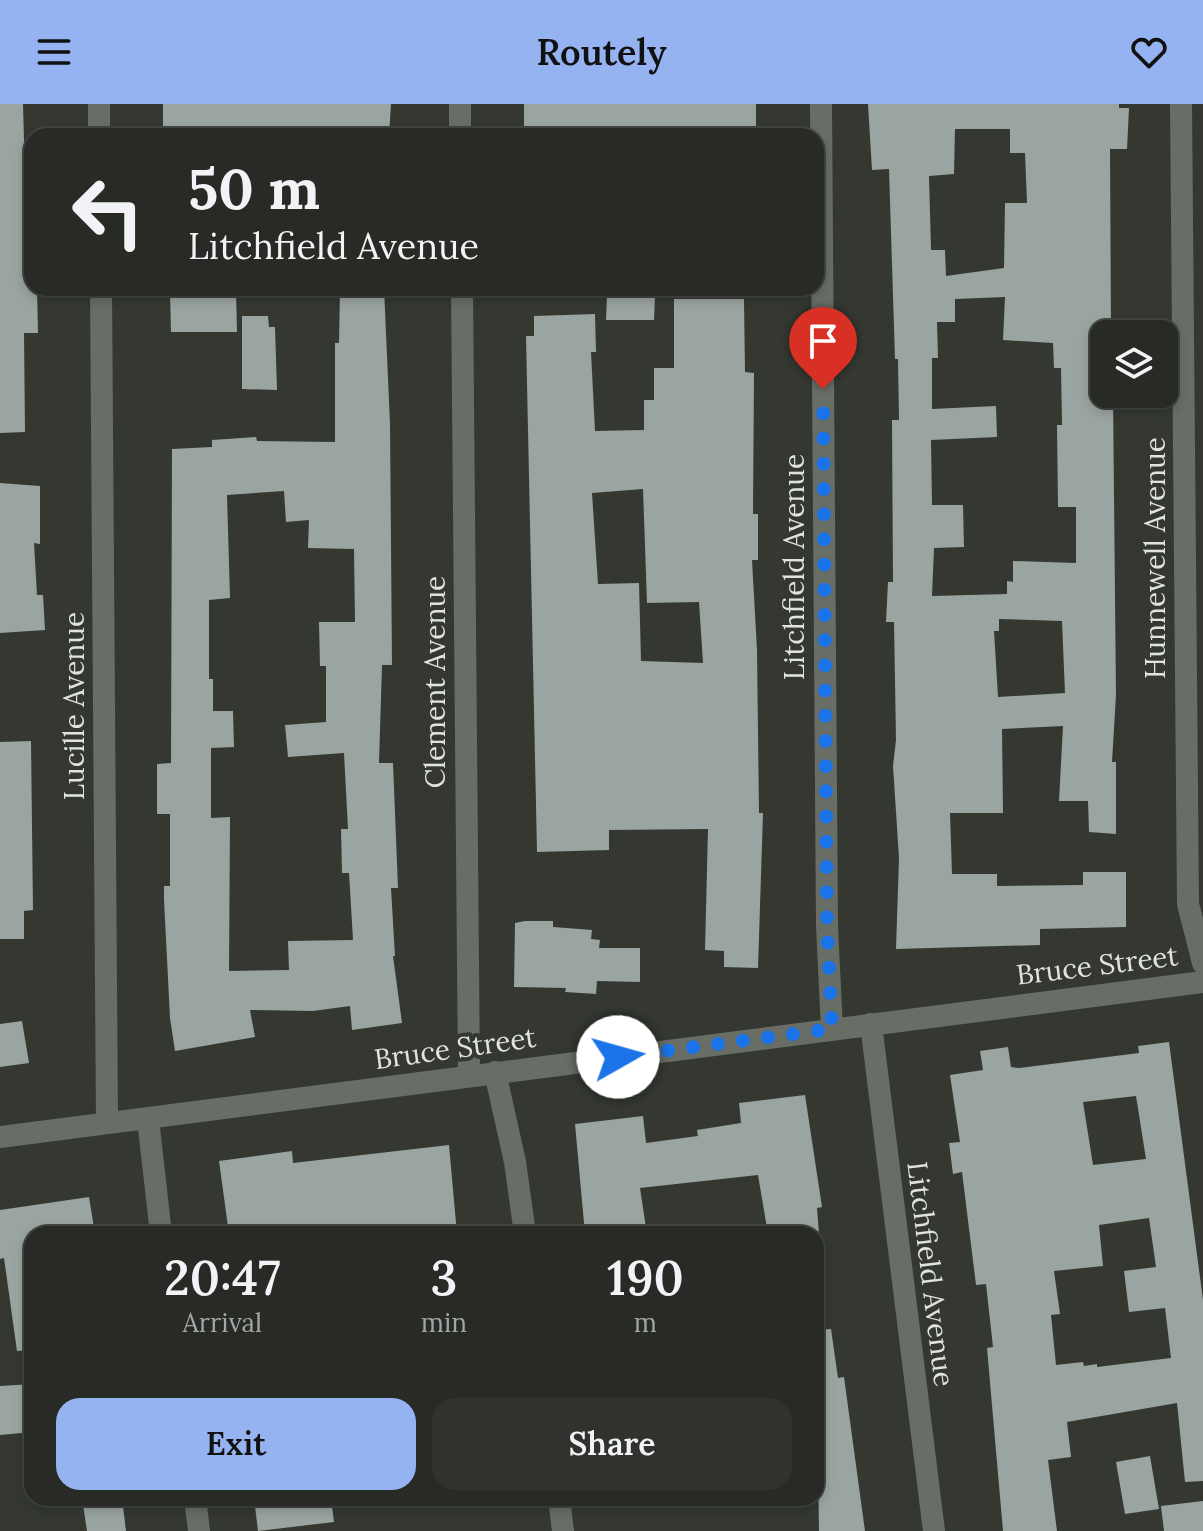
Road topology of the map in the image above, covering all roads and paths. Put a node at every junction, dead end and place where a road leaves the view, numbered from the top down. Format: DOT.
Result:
graph roads {
  1 [pos="99,104"];
  2 [pos="460,104"];
  3 [pos="821,104"];
  4 [pos="1181,104"];
  5 [pos="99,128"];
  6 [pos="460,128"];
  7 [pos="821,128"];
  8 [pos="101,296"];
  9 [pos="462,296"];
  10 [pos="822,296"];
  11 [pos="1203,963"];
  12 [pos="1203,982"];
  13 [pos="871,1024"];
  14 [pos="832,1029"];
  15 [pos="495,1072"];
  16 [pos="469,1076"];
  17 [pos="148,1119"];
  18 [pos="107,1123"];
  19 [pos="0,1137"];
  20 [pos="160,1226"];
  21 [pos="524,1226"];
  22 [pos="196,1506"];
  23 [pos="560,1506"];
  24 [pos="199,1531"];
  25 [pos="563,1531"];
  26 [pos="934,1531"];
  1 -- 5 [label="street"];
  2 -- 6 [label="street"];
  3 -- 7 [label="street, Litchfield Avenue"];
  4 -- 11 [label="street, Hunnewell Avenue"];
  8 -- 18 [label="street, Lucille Avenue"];
  9 -- 16 [label="street, Clement Avenue"];
  10 -- 14 [label="street, Litchfield Avenue"];
  12 -- 13 [label="street, Bruce Street"];
  13 -- 14 [label="street, Bruce Street"];
  13 -- 26 [label="street, Litchfield Avenue"];
  14 -- 15 [label="street, Bruce Street"];
  15 -- 16 [label="street, Bruce Street"];
  15 -- 21 [label="street"];
  16 -- 17 [label="street, Bruce Street"];
  17 -- 18 [label="street, Bruce Street"];
  17 -- 20 [label="street"];
  18 -- 19 [label="street, Bruce Street"];
  22 -- 24 [label="street"];
  23 -- 25 [label="street"];
}
